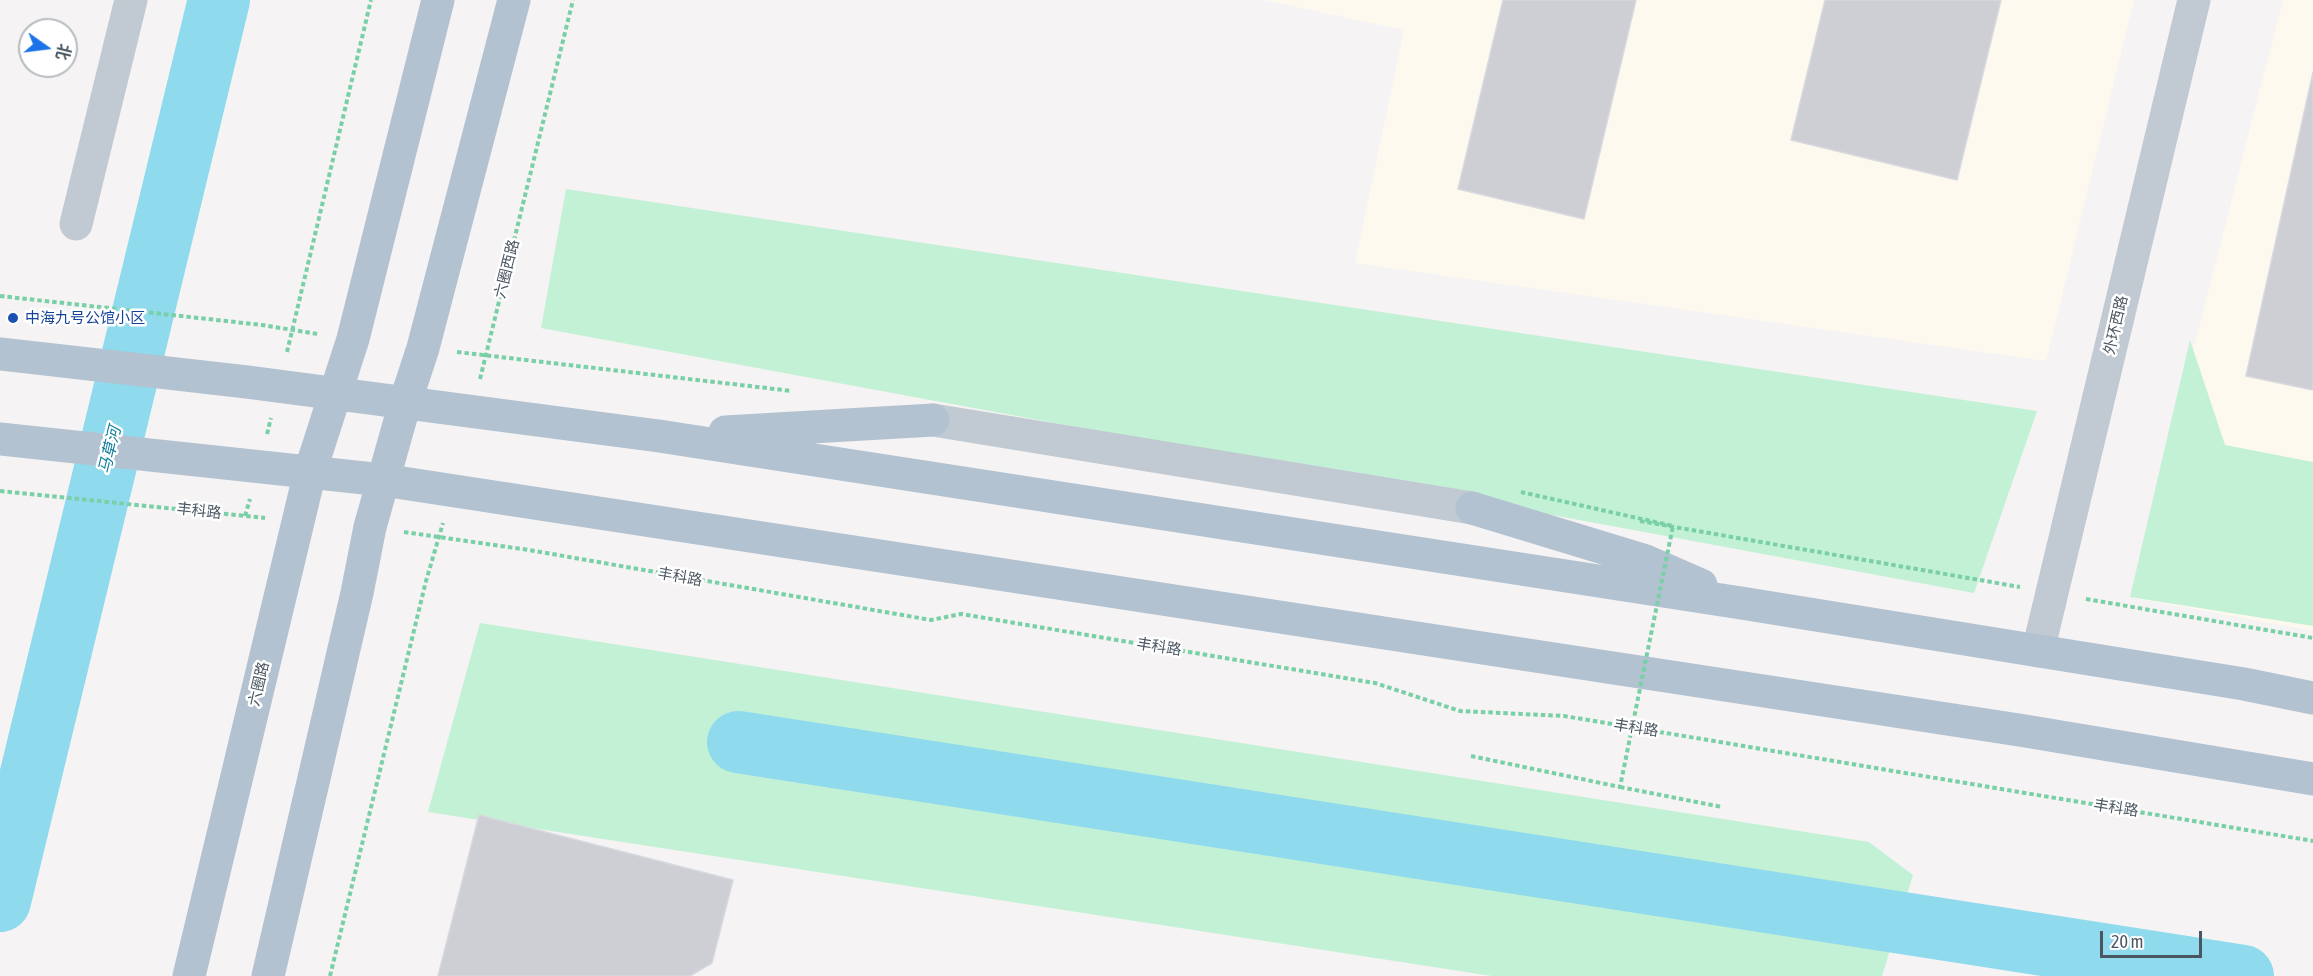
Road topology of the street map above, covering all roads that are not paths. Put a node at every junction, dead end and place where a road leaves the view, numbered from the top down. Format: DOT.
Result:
graph roads {
  1 [pos="131,0"];
  2 [pos="438,0"];
  3 [pos="514,0"];
  4 [pos="2194,0"];
  5 [pos="76,224"];
  6 [pos="0,354"];
  7 [pos="337,394"];
  8 [pos="405,402"];
  9 [pos="933,420"];
  10 [pos="659,435"];
  11 [pos="0,439"];
  12 [pos="310,472"];
  13 [pos="383,480"];
  14 [pos="1472,508"];
  15 [pos="1741,603"];
  16 [pos="2038,651"];
  17 [pos="2313,680"];
  18 [pos="2244,684"];
  19 [pos="2313,698"];
  20 [pos="2313,779"];
  21 [pos="189,976"];
  22 [pos="268,976"];
  1 -- 5 [label="street"];
  2 -- 7 [label="main road"];
  3 -- 8 [label="main road"];
  4 -- 16 [label="street, 外环西路"];
  6 -- 7 [label="main road"];
  7 -- 8 [label="main road"];
  7 -- 12 [label="main road, 六圈路"];
  8 -- 10 [label="main road"];
  8 -- 13 [label="main road"];
  9 -- 10 [label="main road"];
  9 -- 14 [label="street"];
  10 -- 15 [label="main road"];
  11 -- 12 [label="main road"];
  12 -- 13 [label="main road"];
  12 -- 21 [label="main road, 六圈路"];
  13 -- 20 [label="main road"];
  13 -- 22 [label="main road"];
  14 -- 15 [label="main road"];
  15 -- 16 [label="main road"];
  16 -- 18 [label="main road"];
  17 -- 18 [label="main road"];
  18 -- 19 [label="main road"];
}
